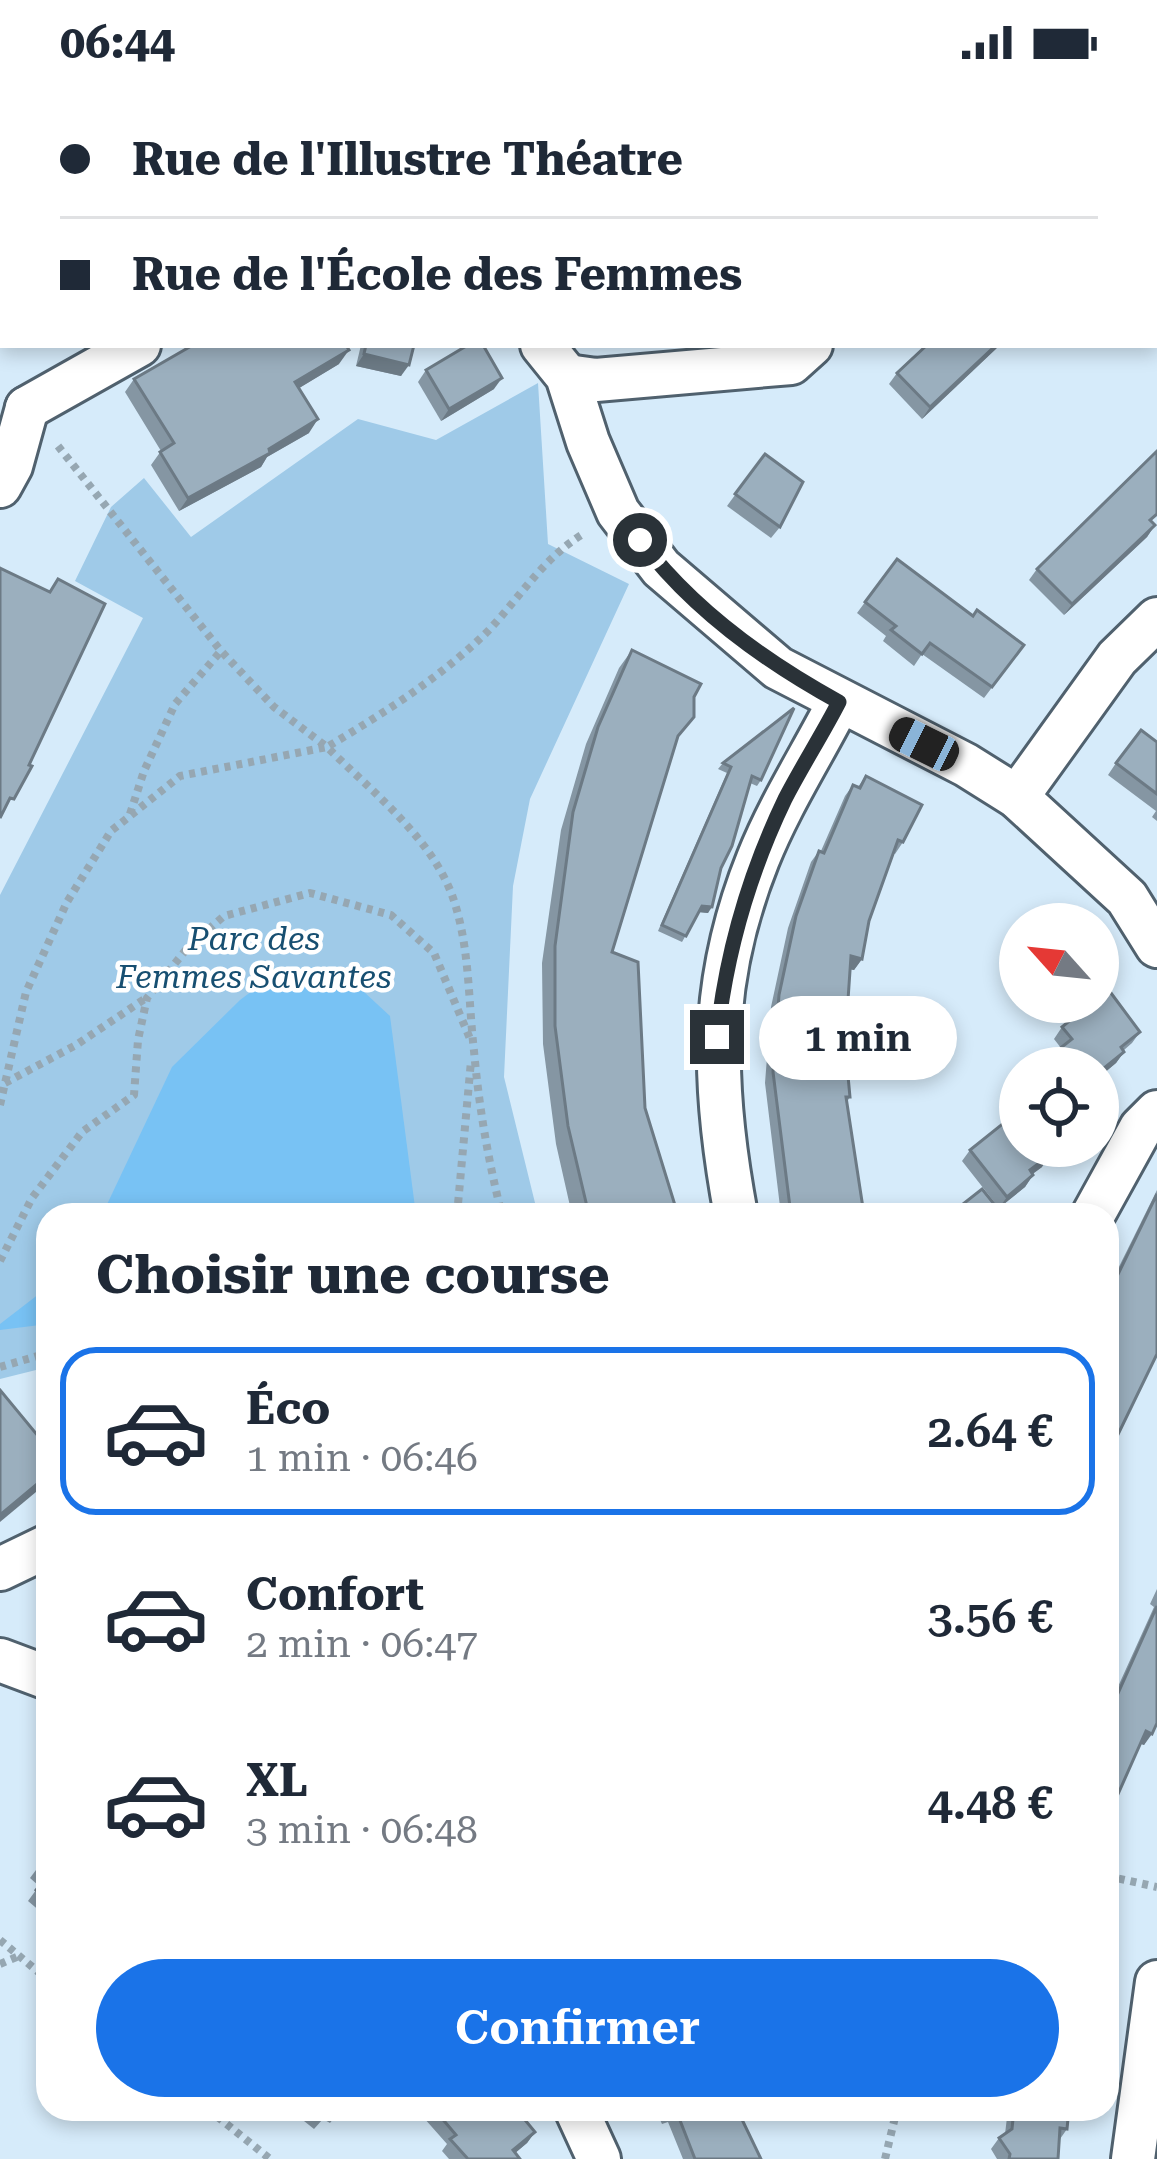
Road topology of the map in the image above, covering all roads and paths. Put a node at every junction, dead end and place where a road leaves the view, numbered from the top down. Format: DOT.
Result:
graph roads {
  1 [pos="133,348"];
  2 [pos="808,348"];
  3 [pos="554,361"];
  4 [pos="28,402"];
  5 [pos="0,486"];
  6 [pos="618,512"];
  7 [pos="1157,619"];
  8 [pos="221,650"];
  9 [pos="839,702"];
  10 [pos="327,747"];
  11 [pos="1017,797"];
  12 [pos="129,817"];
  13 [pos="1157,946"];
  14 [pos="147,998"];
  15 [pos="473,1046"];
  16 [pos="2,1084"];
  17 [pos="0,1105"];
  18 [pos="1157,1112"];
  19 [pos="458,1203"];
  20 [pos="499,1203"];
  21 [pos="734,1203"];
  22 [pos="1100,1203"];
  23 [pos="0,1261"];
  24 [pos="36,1356"];
  25 [pos="0,1366"];
  26 [pos="36,1552"];
  27 [pos="0,1569"];
  28 [pos="0,1660"];
  29 [pos="36,1674"];
  30 [pos="1119,1879"];
  31 [pos="1157,1887"];
  32 [pos="0,1940"];
  33 [pos="19,1956"];
  34 [pos="0,1964"];
  35 [pos="36,1970"];
  36 [pos="1157,1982"];
  37 [pos="223,2121"];
  38 [pos="582,2121"];
  39 [pos="894,2121"];
  40 [pos="270,2159"];
  41 [pos="599,2159"];
  42 [pos="885,2159"];
  43 [pos="1133,2159"];
  1 -- 4 [label="street"];
  2 -- 3 [label="street"];
  3 -- 6 [label="street"];
  4 -- 5 [label="street"];
  4 -- 8 [label="path"];
  6 -- 9 [label="street"];
  6 -- 10 [label="path"];
  7 -- 11 [label="street"];
  8 -- 10 [label="path"];
  8 -- 12 [label="path"];
  9 -- 11 [label="street"];
  9 -- 21 [label="street"];
  10 -- 12 [label="path"];
  10 -- 15 [label="path"];
  11 -- 13 [label="street"];
  12 -- 16 [label="path"];
  14 -- 15 [label="path"];
  14 -- 16 [label="path"];
  14 -- 23 [label="path"];
  15 -- 19 [label="path"];
  15 -- 20 [label="path"];
  16 -- 17 [label="path"];
  18 -- 22 [label="street"];
  24 -- 25 [label="path"];
  26 -- 27 [label="street"];
  28 -- 29 [label="street"];
  30 -- 31 [label="path"];
  32 -- 33 [label="path"];
  33 -- 34 [label="path"];
  33 -- 35 [label="path"];
  36 -- 43 [label="street"];
  37 -- 40 [label="path"];
  38 -- 41 [label="street"];
  39 -- 42 [label="path"];
}
